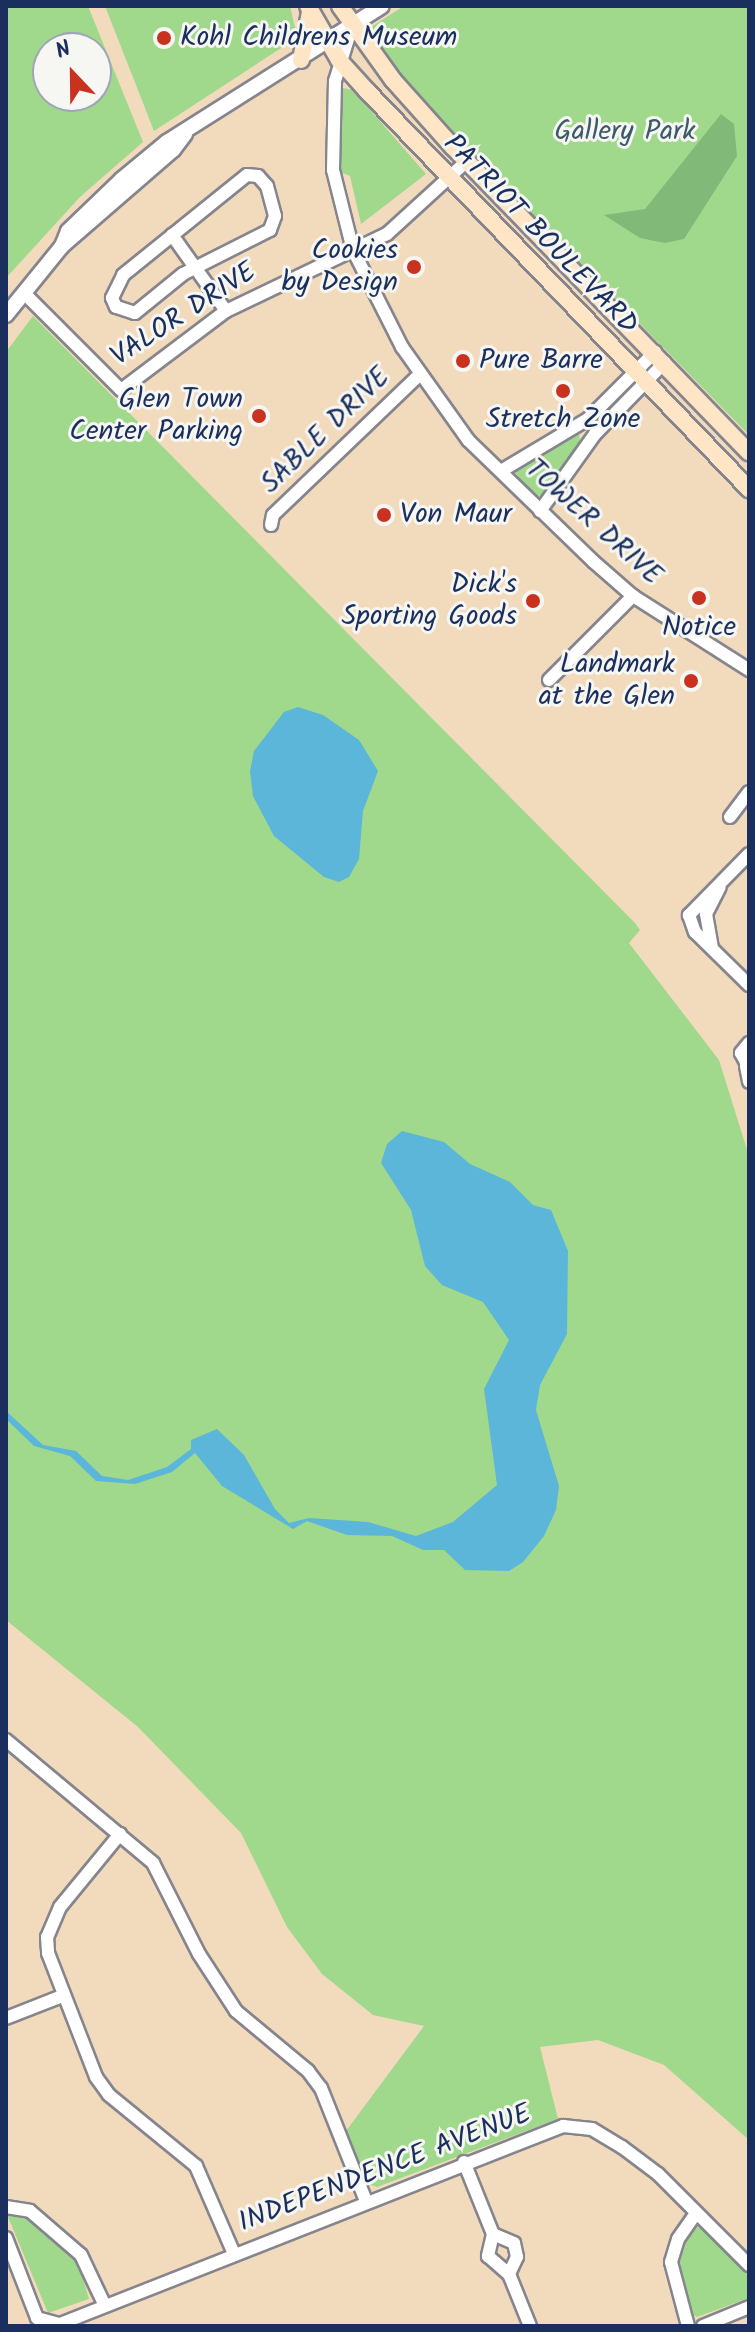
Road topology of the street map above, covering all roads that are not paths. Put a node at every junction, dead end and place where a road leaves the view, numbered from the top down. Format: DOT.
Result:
graph roads {
  1 [pos="340,6"];
  2 [pos="382,6"];
  3 [pos="310,8"];
  4 [pos="352,26"];
  5 [pos="328,43"];
  6 [pos="301,60"];
  7 [pos="339,60"];
  8 [pos="467,161"];
  9 [pos="448,179"];
  10 [pos="172,235"];
  11 [pos="353,250"];
  12 [pos="196,267"];
  13 [pos="24,293"];
  14 [pos="226,311"];
  15 [pos="6,315"];
  16 [pos="660,357"];
  17 [pos="420,374"];
  18 [pos="640,377"];
  19 [pos="578,425"];
  20 [pos="594,436"];
  21 [pos="749,452"];
  22 [pos="501,471"];
  23 [pos="749,489"];
  24 [pos="540,511"];
  25 [pos="271,525"];
  26 [pos="633,596"];
  27 [pos="749,670"];
  28 [pos="549,680"];
  29 [pos="749,792"];
  30 [pos="730,817"];
  31 [pos="749,854"];
  32 [pos="749,985"];
  33 [pos="749,1043"];
  34 [pos="747,1067"];
  35 [pos="749,1082"];
  36 [pos="7,1743"];
  37 [pos="120,1834"];
  38 [pos="62,1996"];
  39 [pos="6,2018"];
  40 [pos="464,2162"];
  41 [pos="366,2201"];
  42 [pos="6,2207"];
  43 [pos="694,2216"];
  44 [pos="493,2234"];
  45 [pos="6,2238"];
  46 [pos="234,2254"];
  47 [pos="749,2265"];
  48 [pos="509,2274"];
  49 [pos="105,2306"];
  50 [pos="749,2307"];
  51 [pos="530,2326"];
  52 [pos="688,2326"];
  53 [pos="703,2326"];
  1 -- 4 [label="main road, PATRIOT BOULEVARD"];
  2 -- 4 [label="street"];
  3 -- 5 [label="main road, PATRIOT BOULEVARD"];
  3 -- 6 [label="main road"];
  4 -- 5 [label="street"];
  4 -- 7 [label="street, TOWER DRIVE"];
  4 -- 8 [label="main road, PATRIOT BOULEVARD"];
  5 -- 6 [label="street"];
  5 -- 7 [label="main road, PATRIOT BOULEVARD"];
  6 -- 13 [label="street"];
  7 -- 9 [label="main road, PATRIOT BOULEVARD"];
  7 -- 11 [label="street, TOWER DRIVE"];
  8 -- 9 [label="street, VALOR DRIVE"];
  8 -- 16 [label="main road, PATRIOT BOULEVARD"];
  9 -- 11 [label="street, VALOR DRIVE"];
  9 -- 18 [label="main road, PATRIOT BOULEVARD"];
  10 -- 12 [label="street"];
  10 -- 12 [label="street"];
  10 -- 12 [label="street"];
  11 -- 14 [label="street, VALOR DRIVE"];
  11 -- 17 [label="street, TOWER DRIVE"];
  12 -- 14 [label="street"];
  13 -- 14 [label="street, VALOR DRIVE"];
  13 -- 15 [label="street"];
  16 -- 18 [label="street"];
  16 -- 21 [label="main road, PATRIOT BOULEVARD"];
  17 -- 22 [label="street, TOWER DRIVE"];
  17 -- 25 [label="street, SABLE DRIVE"];
  18 -- 19 [label="street"];
  18 -- 20 [label="street"];
  18 -- 23 [label="main road, PATRIOT BOULEVARD"];
  19 -- 20 [label="street"];
  19 -- 22 [label="street"];
  20 -- 24 [label="street"];
  22 -- 24 [label="street, TOWER DRIVE"];
  24 -- 26 [label="street, TOWER DRIVE"];
  26 -- 27 [label="street, TOWER DRIVE"];
  26 -- 28 [label="street"];
  29 -- 30 [label="street"];
  31 -- 32 [label="street"];
  33 -- 34 [label="street"];
  34 -- 35 [label="street"];
  36 -- 37 [label="street"];
  37 -- 38 [label="street"];
  37 -- 41 [label="street"];
  38 -- 39 [label="street"];
  38 -- 46 [label="street"];
  40 -- 41 [label="street, INDEPENDENCE AVENUE"];
  40 -- 43 [label="street, INDEPENDENCE AVENUE"];
  40 -- 44 [label="street"];
  41 -- 46 [label="street, INDEPENDENCE AVENUE"];
  42 -- 49 [label="street"];
  43 -- 47 [label="street, INDEPENDENCE AVENUE"];
  43 -- 52 [label="street"];
  44 -- 48 [label="street"];
  44 -- 48 [label="street"];
  45 -- 49 [label="street, INDEPENDENCE AVENUE"];
  46 -- 49 [label="street, INDEPENDENCE AVENUE"];
  48 -- 51 [label="street"];
  50 -- 53 [label="street"];
}
